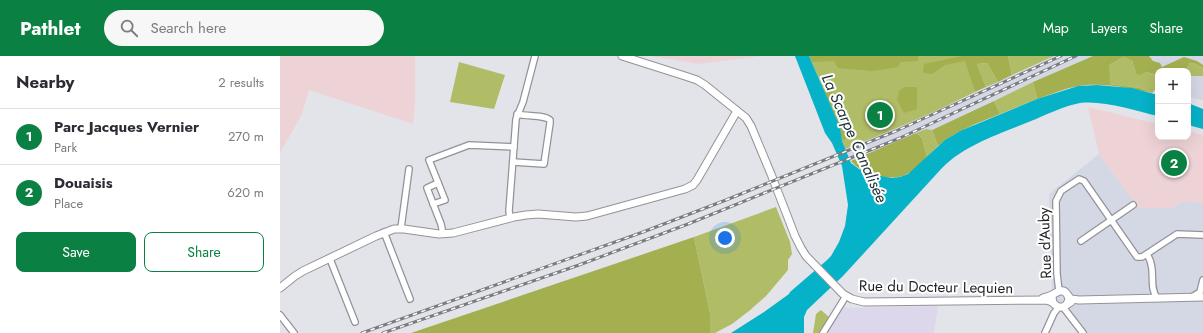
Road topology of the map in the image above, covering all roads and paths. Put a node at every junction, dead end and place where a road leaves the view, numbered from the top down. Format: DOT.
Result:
graph roads {
  1 [pos="535,56"];
  2 [pos="622,56"];
  3 [pos="737,111"];
  4 [pos="517,114"];
  5 [pos="514,147"];
  6 [pos="513,162"];
  7 [pos="409,169"];
  8 [pos="438,183"];
  9 [pos="433,204"];
  10 [pos="1133,205"];
  11 [pos="510,218"];
  12 [pos="1111,221"];
  13 [pos="401,228"];
  14 [pos="384,232"];
  15 [pos="444,234"];
  16 [pos="1203,235"];
  17 [pos="1081,241"];
  18 [pos="1147,254"];
  19 [pos="330,258"];
  20 [pos="1203,280"];
  21 [pos="280,288"];
  22 [pos="846,296"];
  23 [pos="1055,296"];
  24 [pos="1203,297"];
  25 [pos="1157,298"];
  26 [pos="1190,298"];
  27 [pos="410,299"];
  28 [pos="1122,299"];
  29 [pos="1064,304"];
  30 [pos="1203,304"];
  31 [pos="280,315"];
  32 [pos="355,322"];
  33 [pos="294,333"];
  34 [pos="823,333"];
  35 [pos="1045,333"];
  36 [pos="1083,333"];
  1 -- 4 [label="street"];
  2 -- 3 [label="street"];
  3 -- 11 [label="street"];
  3 -- 22 [label="street, Rue du Docteur Lequien"];
  4 -- 5 [label="street"];
  4 -- 6 [label="street"];
  5 -- 6 [label="street"];
  5 -- 8 [label="street"];
  6 -- 11 [label="street"];
  7 -- 13 [label="street"];
  8 -- 9 [label="street"];
  8 -- 9 [label="street"];
  9 -- 15 [label="street"];
  10 -- 12 [label="street"];
  11 -- 15 [label="street"];
  12 -- 17 [label="street"];
  12 -- 18 [label="street"];
  12 -- 23 [label="street, Rue d'Auby"];
  13 -- 14 [label="street"];
  13 -- 15 [label="street"];
  14 -- 19 [label="street"];
  14 -- 27 [label="street"];
  16 -- 18 [label="street"];
  18 -- 25 [label="street"];
  19 -- 21 [label="street"];
  19 -- 32 [label="street"];
  20 -- 26 [label="street"];
  22 -- 23 [label="street, Rue du Docteur Lequien"];
  22 -- 34 [label="street"];
  23 -- 29 [label="street"];
  23 -- 29 [label="street"];
  24 -- 26 [label="street"];
  25 -- 26 [label="street"];
  25 -- 28 [label="street"];
  28 -- 29 [label="street"];
  28 -- 30 [label="street"];
  29 -- 35 [label="street"];
  29 -- 36 [label="street"];
  31 -- 33 [label="street"];
}
